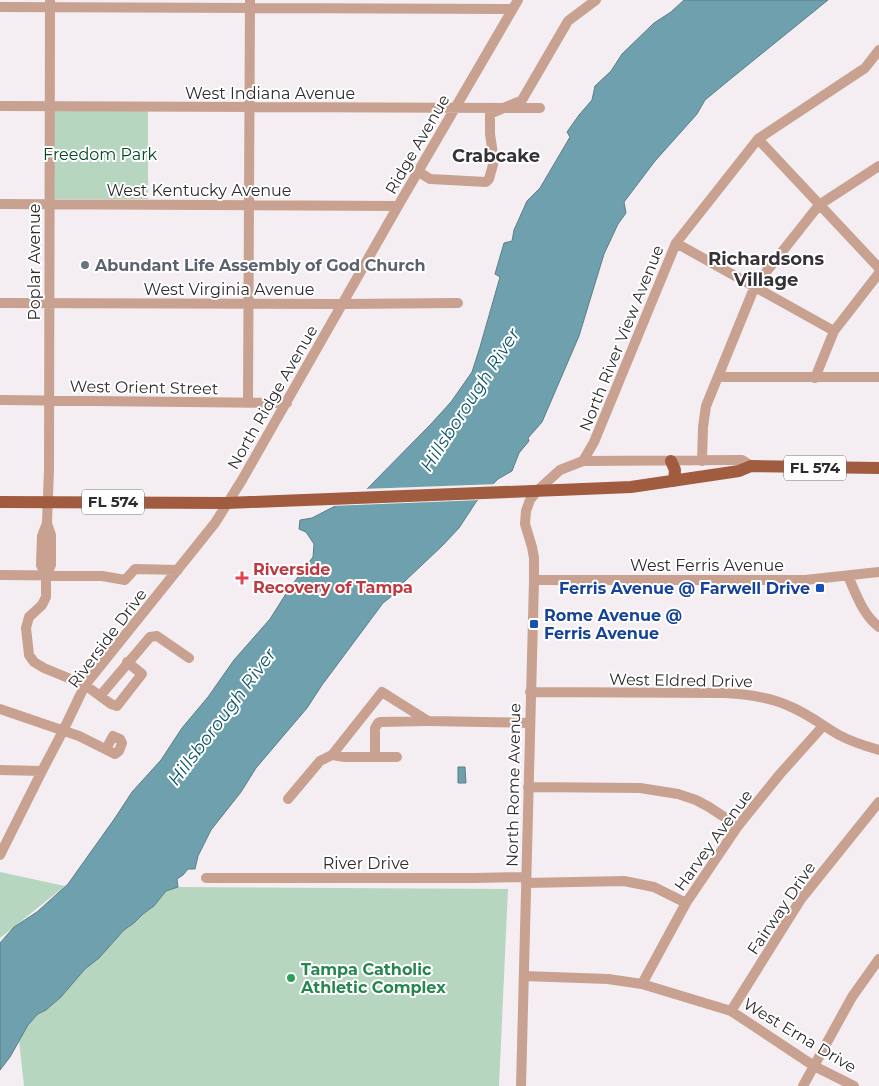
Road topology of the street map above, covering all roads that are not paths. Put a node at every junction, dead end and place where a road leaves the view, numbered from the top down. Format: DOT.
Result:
graph roads {
  1 [pos="596,0"];
  2 [pos="50,4"];
  3 [pos="250,4"];
  4 [pos="450,4"];
  5 [pos="516,4"];
  6 [pos="0,7"];
  7 [pos="879,50"];
  8 [pos="0,106"];
  9 [pos="50,107"];
  10 [pos="249,108"];
  11 [pos="503,108"];
  12 [pos="540,108"];
  13 [pos="456,109"];
  14 [pos="758,139"];
  15 [pos="879,166"];
  16 [pos="418,172"];
  17 [pos="0,204"];
  18 [pos="49,204"];
  19 [pos="819,205"];
  20 [pos="249,206"];
  21 [pos="398,206"];
  22 [pos="676,243"];
  23 [pos="879,268"];
  24 [pos="879,273"];
  25 [pos="755,286"];
  26 [pos="0,303"];
  27 [pos="49,303"];
  28 [pos="458,303"];
  29 [pos="250,304"];
  30 [pos="342,304"];
  31 [pos="834,331"];
  32 [pos="879,377"];
  33 [pos="718,378"];
  34 [pos="815,378"];
  35 [pos="0,400"];
  36 [pos="48,401"];
  37 [pos="248,403"];
  38 [pos="287,403"];
  39 [pos="582,461"];
  40 [pos="671,461"];
  41 [pos="702,461"];
  42 [pos="751,466"];
  43 [pos="879,468"];
  44 [pos="674,481"];
  45 [pos="0,502"];
  46 [pos="48,502"];
  47 [pos="227,503"];
  48 [pos="178,570"];
  49 [pos="879,572"];
  50 [pos="0,575"];
  51 [pos="46,575"];
  52 [pos="848,576"];
  53 [pos="534,580"];
  54 [pos="879,627"];
  55 [pos="189,658"];
  56 [pos="127,662"];
  57 [pos="85,686"];
  58 [pos="530,692"];
  59 [pos="100,696"];
  60 [pos="0,709"];
  61 [pos="428,721"];
  62 [pos="530,723"];
  63 [pos="824,726"];
  64 [pos="63,731"];
  65 [pos="106,749"];
  66 [pos="879,750"];
  67 [pos="332,755"];
  68 [pos="375,757"];
  69 [pos="397,757"];
  70 [pos="0,770"];
  71 [pos="42,771"];
  72 [pos="528,787"];
  73 [pos="288,799"];
  74 [pos="879,802"];
  75 [pos="738,826"];
  76 [pos="0,855"];
  77 [pos="206,878"];
  78 [pos="526,880"];
  79 [pos="686,903"];
  80 [pos="879,958"];
  81 [pos="524,976"];
  82 [pos="642,984"];
  83 [pos="731,1011"];
  84 [pos="814,1066"];
  85 [pos="521,1086"];
  86 [pos="803,1086"];
  87 [pos="854,1086"];
  1 -- 11 [label="street"];
  2 -- 3 [label="street"];
  2 -- 6 [label="street"];
  2 -- 9 [label="street, Poplar Avenue"];
  3 -- 4 [label="street"];
  3 -- 10 [label="street"];
  4 -- 5 [label="street"];
  5 -- 13 [label="street, Ridge Avenue"];
  7 -- 14 [label="street, North River View Avenue"];
  8 -- 9 [label="street, West Indiana Avenue"];
  9 -- 10 [label="street, West Indiana Avenue"];
  9 -- 18 [label="street, Poplar Avenue"];
  10 -- 13 [label="street, West Indiana Avenue"];
  10 -- 20 [label="street"];
  11 -- 12 [label="street, West Indiana Avenue"];
  11 -- 13 [label="street, West Indiana Avenue"];
  11 -- 16 [label="street"];
  13 -- 16 [label="street, Ridge Avenue"];
  14 -- 19 [label="street"];
  14 -- 22 [label="street, North River View Avenue"];
  15 -- 19 [label="street"];
  16 -- 21 [label="street, Ridge Avenue"];
  17 -- 18 [label="street, West Kentucky Avenue"];
  18 -- 20 [label="street, West Kentucky Avenue"];
  18 -- 27 [label="street, Poplar Avenue"];
  19 -- 23 [label="street"];
  19 -- 25 [label="street"];
  20 -- 21 [label="street, West Kentucky Avenue"];
  20 -- 29 [label="street"];
  21 -- 30 [label="street, Ridge Avenue"];
  22 -- 25 [label="street"];
  22 -- 39 [label="street, North River View Avenue"];
  24 -- 31 [label="street"];
  25 -- 31 [label="street"];
  25 -- 33 [label="street"];
  26 -- 27 [label="street, West Virginia Avenue"];
  27 -- 29 [label="street, West Virginia Avenue"];
  27 -- 36 [label="street, Poplar Avenue"];
  28 -- 30 [label="street, West Virginia Avenue"];
  29 -- 30 [label="street, West Virginia Avenue"];
  29 -- 37 [label="street"];
  30 -- 38 [label="street, North Ridge Avenue"];
  31 -- 34 [label="street"];
  32 -- 34 [label="street"];
  33 -- 34 [label="street"];
  33 -- 41 [label="street"];
  35 -- 36 [label="street, West Orient Street"];
  36 -- 37 [label="street, West Orient Street"];
  36 -- 46 [label="street, Poplar Avenue"];
  37 -- 38 [label="street, West Orient Street"];
  38 -- 47 [label="street, North Ridge Avenue"];
  39 -- 40 [label="street"];
  39 -- 53 [label="street, North Rome Avenue"];
  40 -- 41 [label="street"];
  40 -- 44 [label="main road"];
  41 -- 42 [label="street"];
  42 -- 43 [label="main road, FL 574"];
  42 -- 44 [label="main road, FL 574"];
  44 -- 47 [label="main road, FL 574"];
  45 -- 46 [label="main road, FL 574"];
  46 -- 47 [label="main road, FL 574"];
  46 -- 51 [label="street, Poplar Avenue"];
  47 -- 48 [label="street, Riverside Drive"];
  48 -- 51 [label="street"];
  48 -- 57 [label="street, Riverside Drive"];
  49 -- 52 [label="street, West Ferris Avenue"];
  50 -- 51 [label="street"];
  51 -- 57 [label="street, Poplar Avenue"];
  52 -- 53 [label="street, West Ferris Avenue"];
  52 -- 54 [label="street"];
  53 -- 58 [label="street, North Rome Avenue"];
  55 -- 56 [label="street"];
  56 -- 59 [label="street"];
  56 -- 59 [label="street, Poplar Avenue"];
  57 -- 59 [label="street, Poplar Avenue"];
  57 -- 64 [label="street, Riverside Drive"];
  58 -- 62 [label="street, North Rome Avenue"];
  58 -- 63 [label="street, West Eldred Drive"];
  60 -- 64 [label="street"];
  61 -- 62 [label="street"];
  61 -- 67 [label="street"];
  61 -- 68 [label="street"];
  62 -- 72 [label="street, North Rome Avenue"];
  63 -- 66 [label="street, West Eldred Drive"];
  63 -- 75 [label="street, Harvey Avenue"];
  64 -- 65 [label="street"];
  64 -- 71 [label="street, Riverside Drive"];
  67 -- 68 [label="street"];
  67 -- 73 [label="street"];
  68 -- 69 [label="street"];
  70 -- 71 [label="street"];
  71 -- 76 [label="street, Riverside Drive"];
  72 -- 75 [label="street"];
  72 -- 78 [label="street, North Rome Avenue"];
  74 -- 83 [label="street, Fairway Drive"];
  75 -- 79 [label="street, Harvey Avenue"];
  77 -- 78 [label="street, River Drive"];
  78 -- 79 [label="street, River Drive"];
  78 -- 81 [label="street, North Rome Avenue"];
  79 -- 82 [label="street, Harvey Avenue"];
  80 -- 84 [label="street"];
  81 -- 82 [label="street, West Erna Drive"];
  81 -- 85 [label="street, North Rome Avenue"];
  82 -- 83 [label="street, West Erna Drive"];
  83 -- 84 [label="street, West Erna Drive"];
  84 -- 86 [label="street"];
  84 -- 87 [label="street, West Erna Drive"];
}
